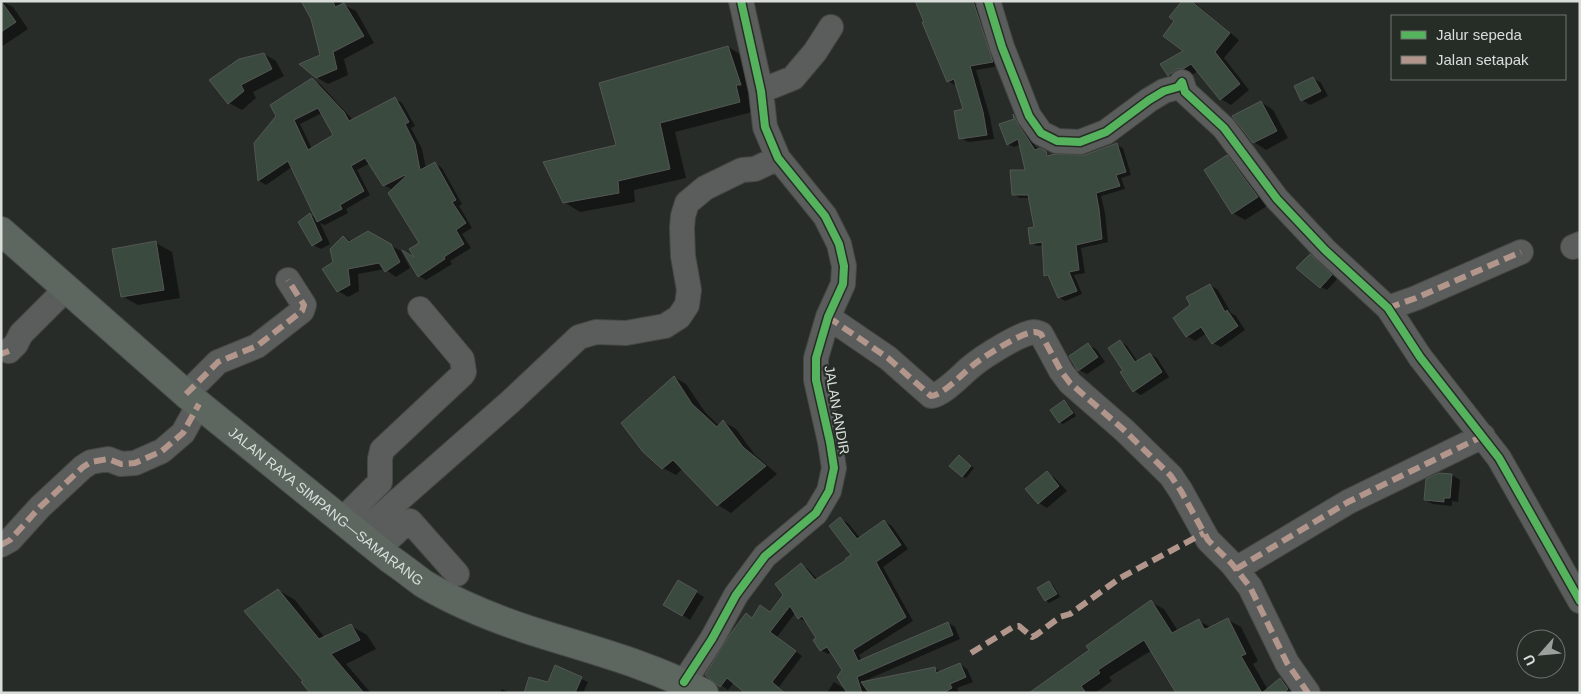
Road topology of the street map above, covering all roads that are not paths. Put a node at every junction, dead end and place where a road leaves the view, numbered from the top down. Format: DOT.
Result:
graph roads {
  1 [pos="741,1"];
  2 [pos="988,1"];
  3 [pos="831,27"];
  4 [pos="761,91"];
  5 [pos="778,158"];
  6 [pos="1,231"];
  7 [pos="1521,252"];
  8 [pos="288,280"];
  9 [pos="66,290"];
  10 [pos="420,308"];
  11 [pos="1388,308"];
  12 [pos="828,316"];
  13 [pos="9,350"];
  14 [pos="192,399"];
  15 [pos="1483,436"];
  16 [pos="360,534"];
  17 [pos="1,545"];
  18 [pos="1236,569"];
  19 [pos="457,574"];
  20 [pos="1580,601"];
  21 [pos="694,688"];
  22 [pos="1308,693"];
  1 -- 4 [label="street, JALAN ANDIR"];
  2 -- 11 [label="street"];
  3 -- 4 [label="street"];
  4 -- 5 [label="street, JALAN ANDIR"];
  5 -- 12 [label="street, JALAN ANDIR"];
  5 -- 16 [label="street"];
  6 -- 9 [label="main road, JALAN RAYA SIMPANG—SAMARANG"];
  7 -- 11 [label="street"];
  8 -- 14 [label="street"];
  9 -- 13 [label="street"];
  9 -- 14 [label="main road, JALAN RAYA SIMPANG—SAMARANG"];
  10 -- 16 [label="street"];
  11 -- 15 [label="street"];
  12 -- 18 [label="street"];
  12 -- 21 [label="street, JALAN ANDIR"];
  14 -- 16 [label="main road, JALAN RAYA SIMPANG—SAMARANG"];
  14 -- 17 [label="street"];
  15 -- 18 [label="street"];
  15 -- 20 [label="street"];
  16 -- 19 [label="street"];
  16 -- 21 [label="main road, JALAN RAYA SIMPANG—SAMARANG"];
  18 -- 22 [label="street"];
}
